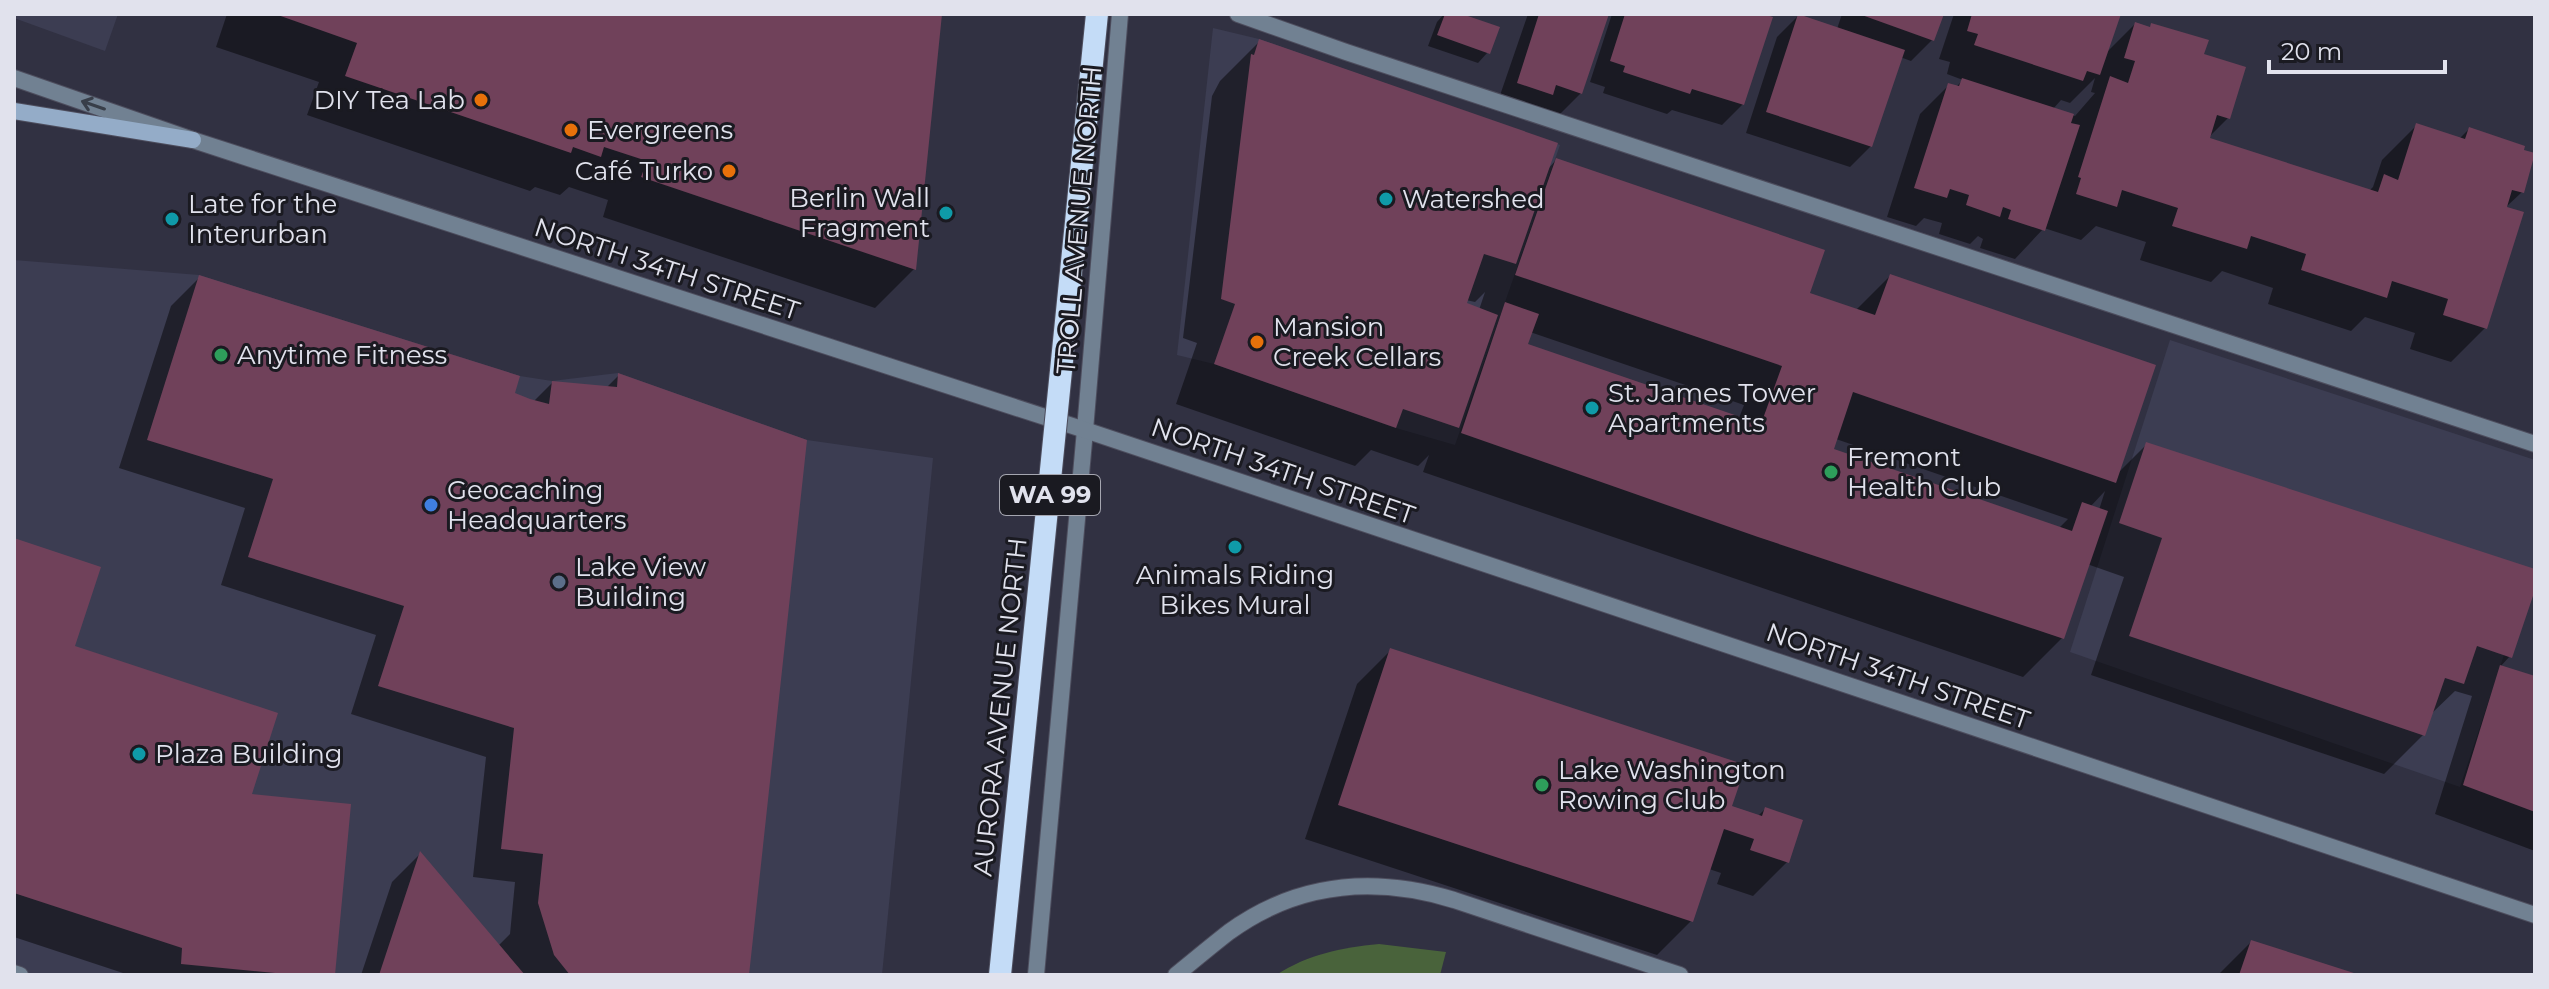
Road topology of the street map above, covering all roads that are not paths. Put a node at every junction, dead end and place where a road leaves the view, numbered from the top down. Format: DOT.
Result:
graph roads {
  1 [pos="1097,14"];
  2 [pos="1120,14"];
  3 [pos="1238,14"];
  4 [pos="14,78"];
  5 [pos="14,111"];
  6 [pos="193,140"];
  7 [pos="1085,430"];
  8 [pos="2535,444"];
  9 [pos="2535,915"];
  10 [pos="14,973"];
  11 [pos="20,975"];
  12 [pos="1000,975"];
  13 [pos="1036,975"];
  14 [pos="1176,975"];
  15 [pos="1680,975"];
  1 -- 12 [label="highway, AURORA AVENUE NORTH / WA 99, bridge"];
  2 -- 7 [label="street, TROLL AVENUE NORTH"];
  3 -- 8 [label="street"];
  6 -- 4 [label="street, NORTH 34TH STREET, one-way"];
  5 -- 6 [label="main road"];
  6 -- 7 [label="street, NORTH 34TH STREET"];
  7 -- 9 [label="street, NORTH 34TH STREET"];
  7 -- 13 [label="street, TROLL AVENUE NORTH"];
  10 -- 11 [label="street"];
  14 -- 15 [label="street"];
}
